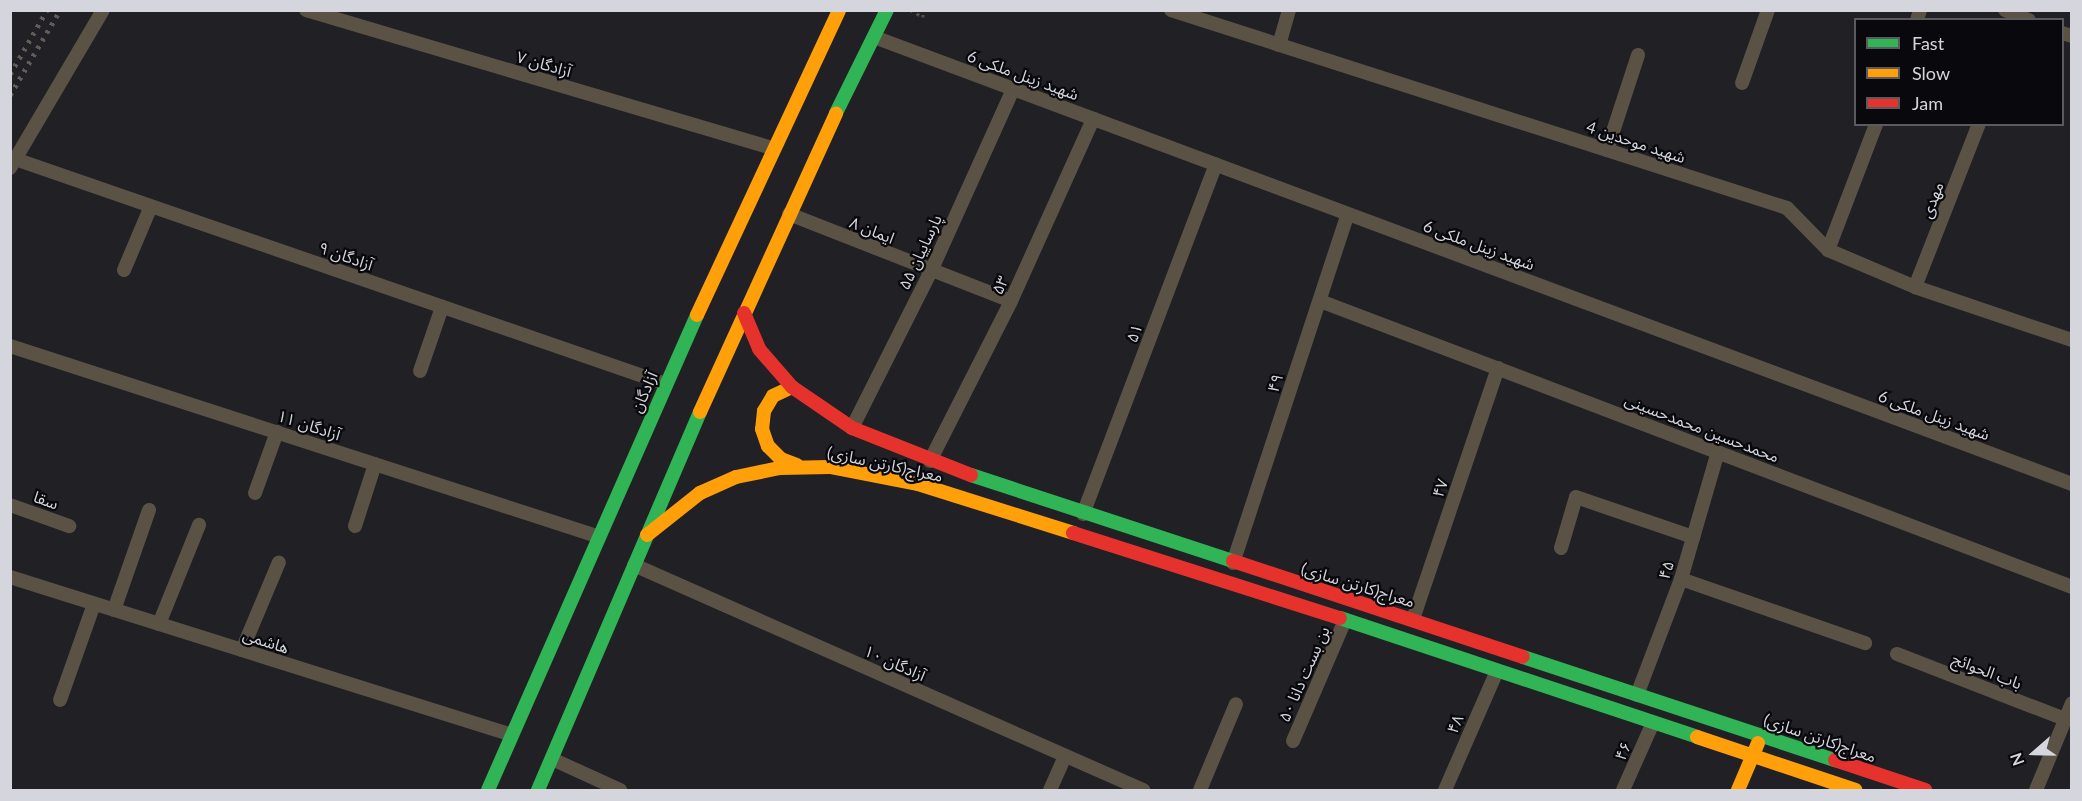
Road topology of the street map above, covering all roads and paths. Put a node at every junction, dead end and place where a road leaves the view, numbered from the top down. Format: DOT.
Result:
graph roads {
  1 [pos="103,10"];
  2 [pos="306,10"];
  3 [pos="839,10"];
  4 [pos="887,10"];
  5 [pos="910,10"];
  6 [pos="923,10"];
  7 [pos="1171,10"];
  8 [pos="1289,10"];
  9 [pos="1768,10"];
  10 [pos="2005,10"];
  11 [pos="2024,18"];
  12 [pos="874,37"];
  13 [pos="1279,45"];
  14 [pos="1638,55"];
  15 [pos="1742,83"];
  16 [pos="1013,89"];
  17 [pos="1093,118"];
  18 [pos="1875,126"];
  19 [pos="1978,126"];
  20 [pos="772,148"];
  21 [pos="1607,150"];
  22 [pos="13,163"];
  23 [pos="1216,164"];
  24 [pos="151,206"];
  25 [pos="789,214"];
  26 [pos="1348,214"];
  27 [pos="1828,250"];
  28 [pos="124,270"];
  29 [pos="931,271"];
  30 [pos="1916,287"];
  31 [pos="1011,301"];
  32 [pos="1320,301"];
  33 [pos="442,307"];
  34 [pos="744,313"];
  35 [pos="2072,340"];
  36 [pos="10,346"];
  37 [pos="1498,368"];
  38 [pos="420,371"];
  39 [pos="666,384"];
  40 [pos="792,387"];
  41 [pos="852,428"];
  42 [pos="277,432"];
  43 [pos="1718,452"];
  44 [pos="930,461"];
  45 [pos="375,464"];
  46 [pos="797,465"];
  47 [pos="2072,484"];
  48 [pos="255,493"];
  49 [pos="10,504"];
  50 [pos="149,510"];
  51 [pos="1083,514"];
  52 [pos="199,525"];
  53 [pos="69,526"];
  54 [pos="355,526"];
  55 [pos="647,535"];
  56 [pos="597,536"];
  57 [pos="1693,537"];
  58 [pos="1561,548"];
  59 [pos="279,562"];
  60 [pos="1233,563"];
  61 [pos="634,565"];
  62 [pos="10,577"];
  63 [pos="1681,579"];
  64 [pos="2072,587"];
  65 [pos="94,604"];
  66 [pos="114,610"];
  67 [pos="1413,619"];
  68 [pos="1345,620"];
  69 [pos="159,624"];
  70 [pos="1865,643"];
  71 [pos="242,650"];
  72 [pos="1897,654"];
  73 [pos="1497,671"];
  74 [pos="1636,695"];
  75 [pos="60,700"];
  76 [pos="2072,703"];
  77 [pos="1236,704"];
  78 [pos="2065,718"];
  79 [pos="1652,725"];
  80 [pos="512,735"];
  81 [pos="1761,735"];
  82 [pos="1293,741"];
  83 [pos="1753,755"];
  84 [pos="1065,756"];
  85 [pos="552,759"];
  86 [pos="1451,789"];
  87 [pos="488,790"];
  88 [pos="538,790"];
  89 [pos="620,790"];
  90 [pos="1050,790"];
  91 [pos="1143,790"];
  92 [pos="1200,790"];
  93 [pos="1623,790"];
  94 [pos="1738,790"];
  95 [pos="1855,790"];
  96 [pos="1925,790"];
  97 [pos="2036,790"];
  1 -- 22 [label="street"];
  2 -- 20 [label="street, ۷ آزادگان"];
  3 -- 20 [label="street, آزادگان"];
  4 -- 12 [label="street"];
  5 -- 6 [label="path"];
  7 -- 13 [label="street, 4 شهید موحدین"];
  8 -- 13 [label="street"];
  9 -- 15 [label="street"];
  10 -- 11 [label="street"];
  12 -- 16 [label="street, 6 شهید زینل ملکی"];
  12 -- 25 [label="street"];
  13 -- 21 [label="street, 4 شهید موحدین"];
  14 -- 21 [label="street"];
  16 -- 17 [label="street, 6 شهید زینل ملکی"];
  16 -- 29 [label="street, پارساییان ۵۵"];
  17 -- 23 [label="street, 6 شهید زینل ملکی"];
  17 -- 31 [label="street, ۵۳"];
  18 -- 27 [label="street"];
  19 -- 30 [label="street, مهدی"];
  20 -- 39 [label="street, آزادگان"];
  21 -- 27 [label="street, 4 شهید موحدین"];
  22 -- 24 [label="street, ۹ آزادگان"];
  23 -- 26 [label="street, 6 شهید زینل ملکی"];
  23 -- 51 [label="street, ۵۱"];
  24 -- 28 [label="street"];
  24 -- 33 [label="street, ۹ آزادگان"];
  25 -- 29 [label="street, ۸ ایمان"];
  25 -- 34 [label="street"];
  26 -- 32 [label="street, ۴۹"];
  26 -- 47 [label="street, 6 شهید زینل ملکی"];
  27 -- 30 [label="street, 4 شهید موحدین"];
  29 -- 31 [label="street, ۸ ایمان"];
  29 -- 41 [label="street, پارساییان ۵۵"];
  30 -- 35 [label="street, 4 شهید موحدین"];
  31 -- 44 [label="street, ۵۳"];
  32 -- 37 [label="street, محمدحسین محمدحسینی"];
  32 -- 60 [label="street, ۴۹"];
  33 -- 38 [label="street"];
  33 -- 39 [label="street, ۹ آزادگان"];
  34 -- 40 [label="street, معراج(کارتن سازی)"];
  34 -- 55 [label="street"];
  36 -- 42 [label="street, ۱۱ آزادگان"];
  37 -- 43 [label="street, محمدحسین محمدحسینی"];
  37 -- 67 [label="street, ۴۷"];
  39 -- 56 [label="street, آزادگان"];
  40 -- 41 [label="street, معراج(کارتن سازی)"];
  40 -- 46 [label="street"];
  41 -- 44 [label="street, معراج(کارتن سازی)"];
  42 -- 45 [label="street, ۱۱ آزادگان"];
  42 -- 48 [label="street"];
  43 -- 57 [label="street, ۴۵"];
  43 -- 64 [label="street, محمدحسین محمدحسینی"];
  44 -- 51 [label="street, معراج(کارتن سازی)"];
  45 -- 54 [label="street"];
  45 -- 56 [label="street, ۱۱ آزادگان"];
  46 -- 55 [label="street"];
  46 -- 68 [label="street, معراج(کارتن سازی)"];
  49 -- 53 [label="street, سقا"];
  50 -- 66 [label="street"];
  51 -- 60 [label="street, معراج(کارتن سازی)"];
  52 -- 69 [label="street"];
  55 -- 61 [label="street"];
  56 -- 80 [label="street, آزادگان"];
  57 -- 58 [label="street"];
  57 -- 63 [label="street, ۴۵"];
  59 -- 71 [label="street"];
  60 -- 67 [label="street, معراج(کارتن سازی)"];
  61 -- 84 [label="street, ۱۰ آزادگان"];
  61 -- 85 [label="street"];
  62 -- 65 [label="street, هاشمی"];
  63 -- 70 [label="street"];
  63 -- 74 [label="street, ۴۵"];
  65 -- 66 [label="street, هاشمی"];
  65 -- 75 [label="street"];
  66 -- 69 [label="street, هاشمی"];
  67 -- 74 [label="street, معراج(کارتن سازی)"];
  68 -- 73 [label="street, معراج(کارتن سازی)"];
  68 -- 82 [label="street, بن بست دانا ۵۰"];
  69 -- 71 [label="street, هاشمی"];
  71 -- 80 [label="street, هاشمی"];
  72 -- 78 [label="street, باب الحوائج"];
  73 -- 79 [label="street, معراج(کارتن سازی)"];
  73 -- 86 [label="street, ۴۸"];
  74 -- 81 [label="street, معراج(کارتن سازی)"];
  76 -- 78 [label="street"];
  77 -- 92 [label="street"];
  78 -- 97 [label="street"];
  79 -- 83 [label="street, معراج(کارتن سازی)"];
  79 -- 93 [label="street, ۴۶"];
  80 -- 87 [label="street, آزادگان"];
  81 -- 83 [label="street"];
  81 -- 96 [label="street, معراج(کارتن سازی)"];
  83 -- 94 [label="street"];
  83 -- 95 [label="street, معراج(کارتن سازی)"];
  84 -- 90 [label="street"];
  84 -- 91 [label="street, ۱۰ آزادگان"];
  85 -- 88 [label="street"];
  85 -- 89 [label="street"];
}
